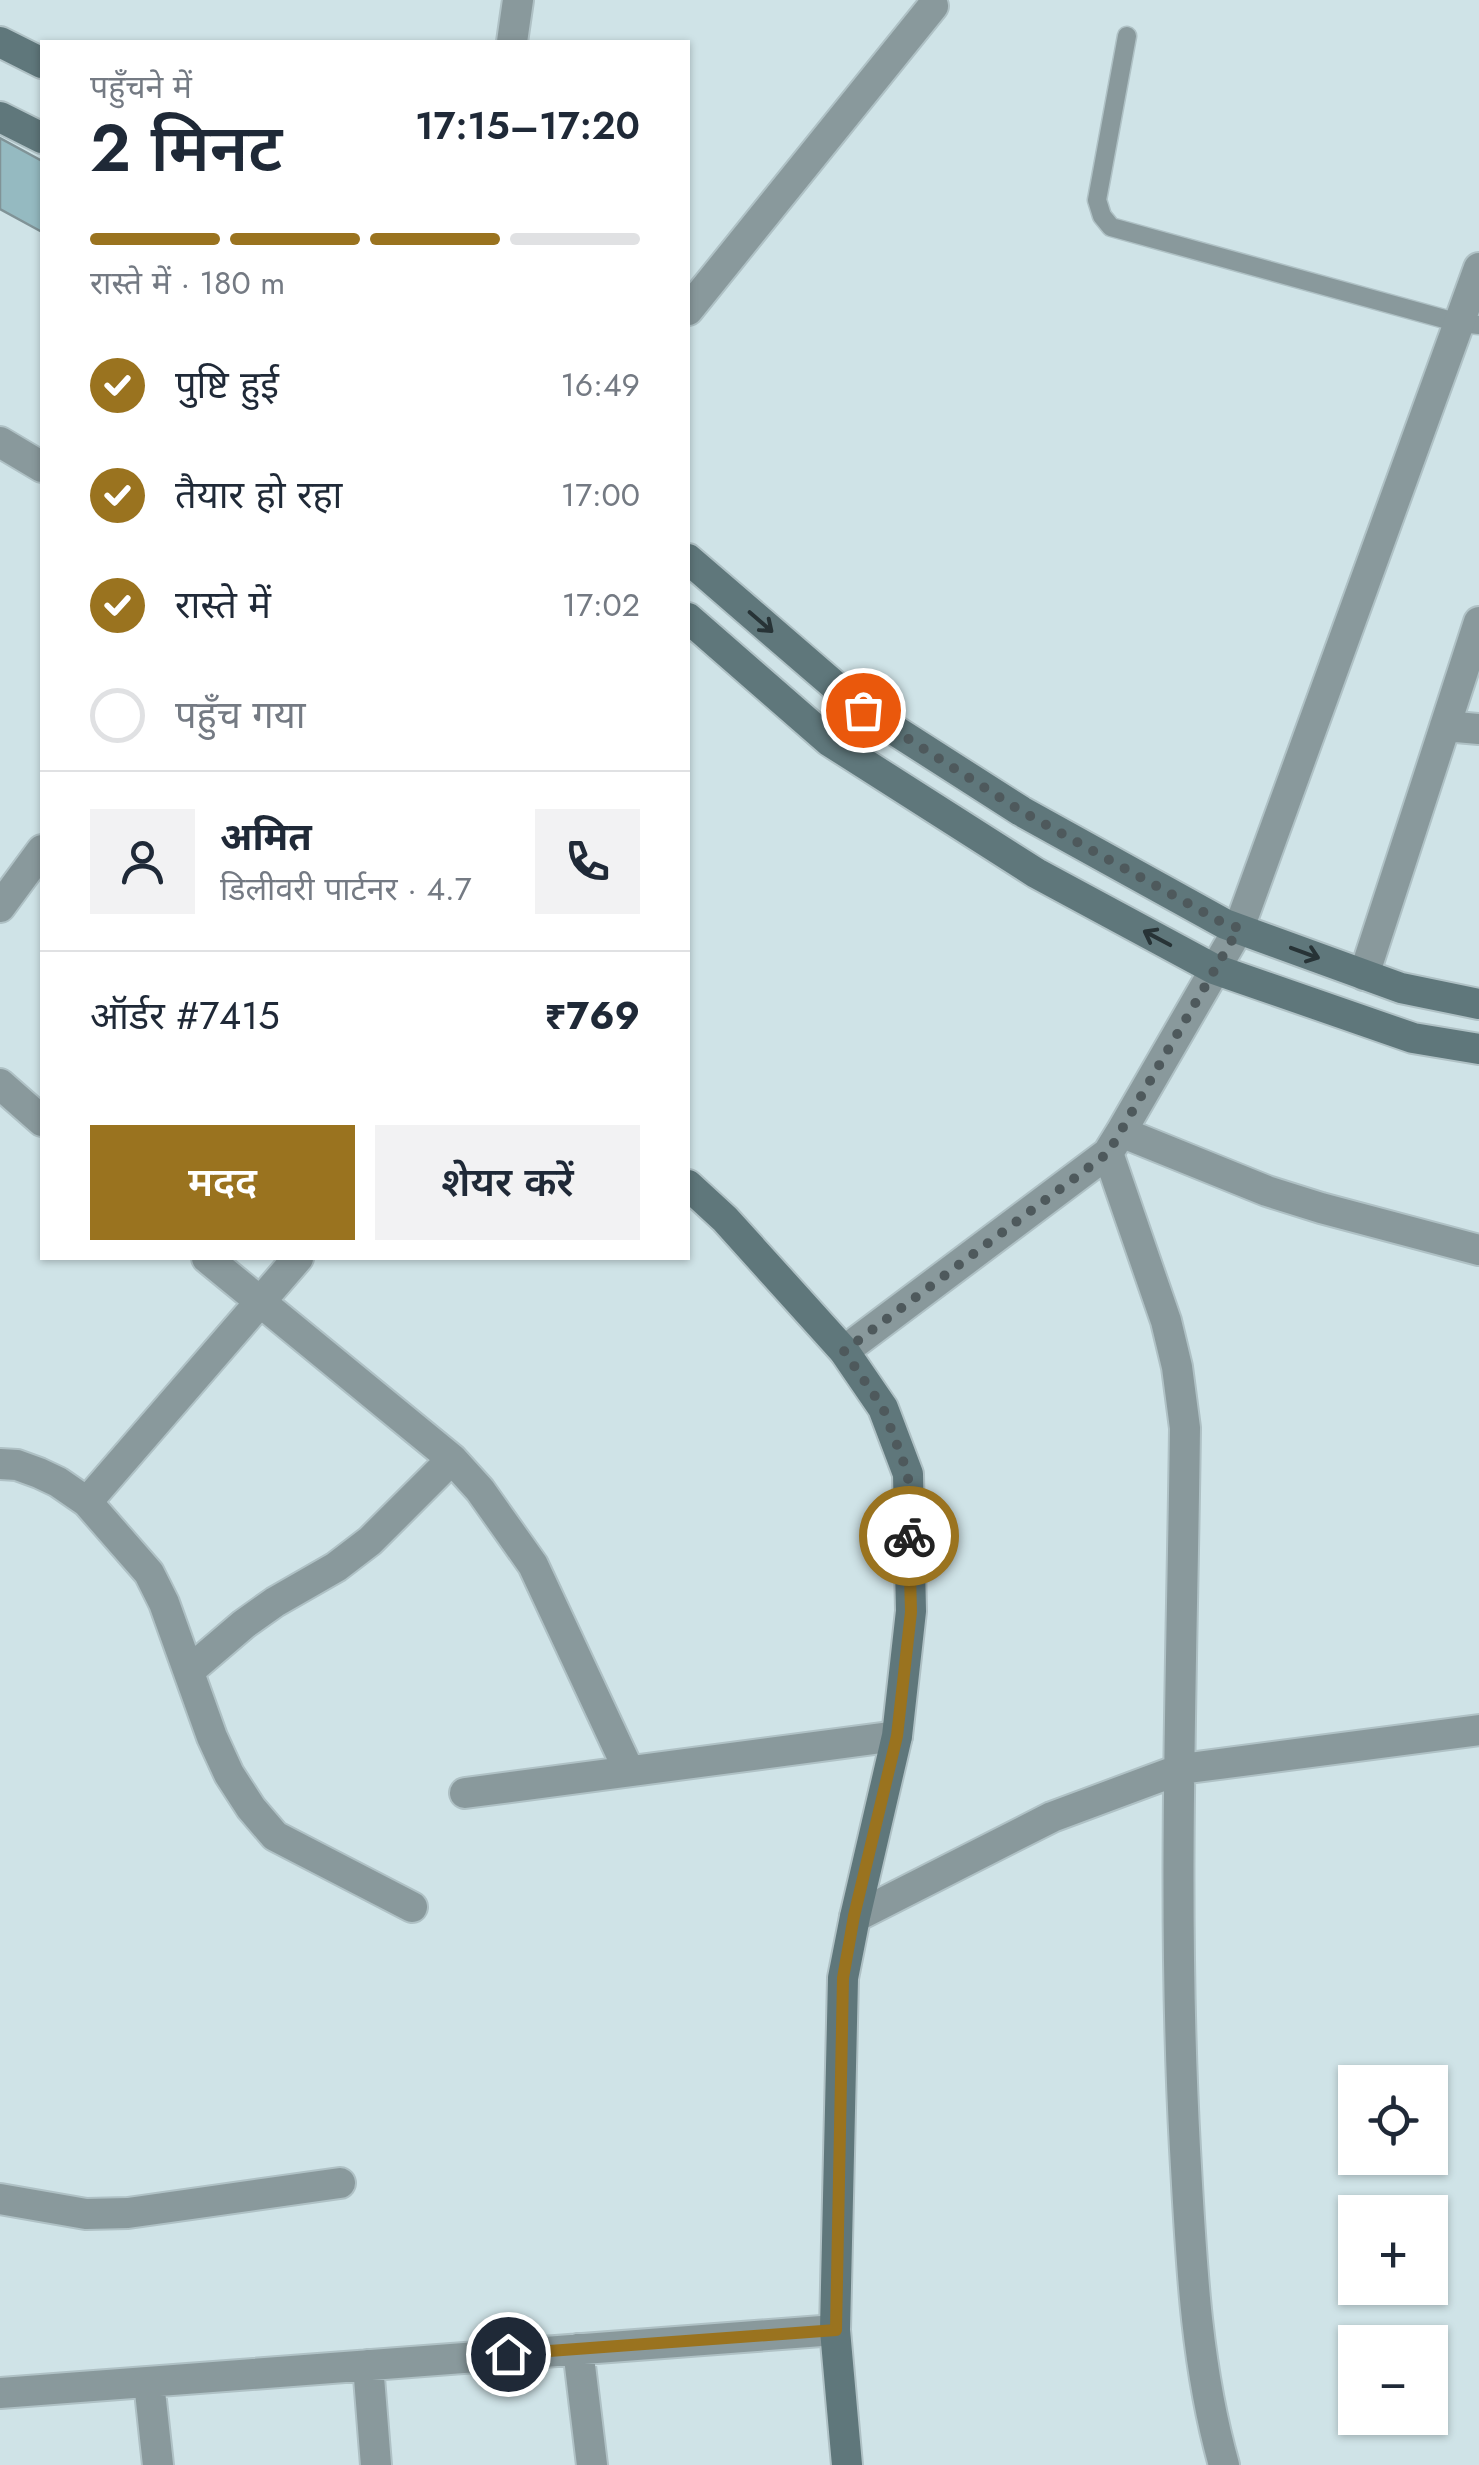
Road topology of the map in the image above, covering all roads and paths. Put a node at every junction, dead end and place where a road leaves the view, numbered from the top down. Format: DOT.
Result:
graph roads {
  1 [pos="518,0"];
  2 [pos="933,6"];
  3 [pos="1126,36"];
  4 [pos="512,40"];
  5 [pos="0,42"];
  6 [pos="40,62"];
  7 [pos="0,117"];
  8 [pos="40,137"];
  9 [pos="1479,268"];
  10 [pos="690,308"];
  11 [pos="1469,324"];
  12 [pos="0,442"];
  13 [pos="40,466"];
  14 [pos="690,561"];
  15 [pos="690,620"];
  16 [pos="1479,622"];
  17 [pos="1445,726"];
  18 [pos="1479,729"];
  19 [pos="40,852"];
  20 [pos="4,894"];
  21 [pos="1239,928"];
  22 [pos="1214,969"];
  23 [pos="1364,975"];
  24 [pos="1479,1004"];
  25 [pos="1479,1050"];
  26 [pos="0,1084"];
  27 [pos="40,1119"];
  28 [pos="1114,1143"];
  29 [pos="690,1187"];
  30 [pos="1479,1250"];
  31 [pos="208,1260"];
  32 [pos="296,1260"];
  33 [pos="260,1302"];
  34 [pos="844,1351"];
  35 [pos="452,1459"];
  36 [pos="0,1464"];
  37 [pos="86,1502"];
  38 [pos="189,1672"];
  39 [pos="1479,1730"];
  40 [pos="897,1736"];
  41 [pos="1181,1769"];
  42 [pos="629,1771"];
  43 [pos="465,1793"];
  44 [pos="412,1907"];
  45 [pos="854,1916"];
  46 [pos="340,2183"];
  47 [pos="0,2199"];
  48 [pos="836,2330"];
  49 [pos="578,2349"];
  50 [pos="368,2365"];
  51 [pos="149,2382"];
  52 [pos="0,2393"];
  53 [pos="158,2465"];
  54 [pos="376,2465"];
  55 [pos="592,2465"];
  56 [pos="848,2465"];
  57 [pos="1224,2465"];
  1 -- 4 [label="street"];
  2 -- 10 [label="street"];
  3 -- 11 [label="lane"];
  5 -- 6 [label="main road"];
  7 -- 8 [label="main road"];
  9 -- 11 [label="street"];
  11 -- 21 [label="street"];
  12 -- 13 [label="street"];
  14 -- 21 [label="main road, one-way"];
  22 -- 15 [label="main road, one-way"];
  16 -- 17 [label="street"];
  17 -- 18 [label="street"];
  17 -- 23 [label="street"];
  19 -- 20 [label="street"];
  21 -- 22 [label="street"];
  21 -- 23 [label="main road, one-way"];
  22 -- 25 [label="main road"];
  22 -- 28 [label="street"];
  23 -- 24 [label="main road"];
  26 -- 27 [label="street"];
  28 -- 30 [label="street"];
  28 -- 34 [label="street"];
  28 -- 41 [label="street"];
  29 -- 34 [label="main road"];
  31 -- 33 [label="street"];
  32 -- 33 [label="street"];
  33 -- 35 [label="street"];
  33 -- 37 [label="street"];
  34 -- 40 [label="main road"];
  35 -- 38 [label="street"];
  35 -- 42 [label="street"];
  36 -- 37 [label="street"];
  37 -- 38 [label="street"];
  38 -- 44 [label="street"];
  39 -- 41 [label="street"];
  40 -- 42 [label="street"];
  40 -- 45 [label="main road"];
  41 -- 45 [label="street"];
  41 -- 57 [label="street"];
  42 -- 43 [label="street"];
  45 -- 48 [label="main road"];
  46 -- 47 [label="street"];
  48 -- 49 [label="street"];
  48 -- 56 [label="main road"];
  49 -- 50 [label="street"];
  49 -- 55 [label="street"];
  50 -- 51 [label="street"];
  50 -- 54 [label="street"];
  51 -- 52 [label="street"];
  51 -- 53 [label="street"];
}
